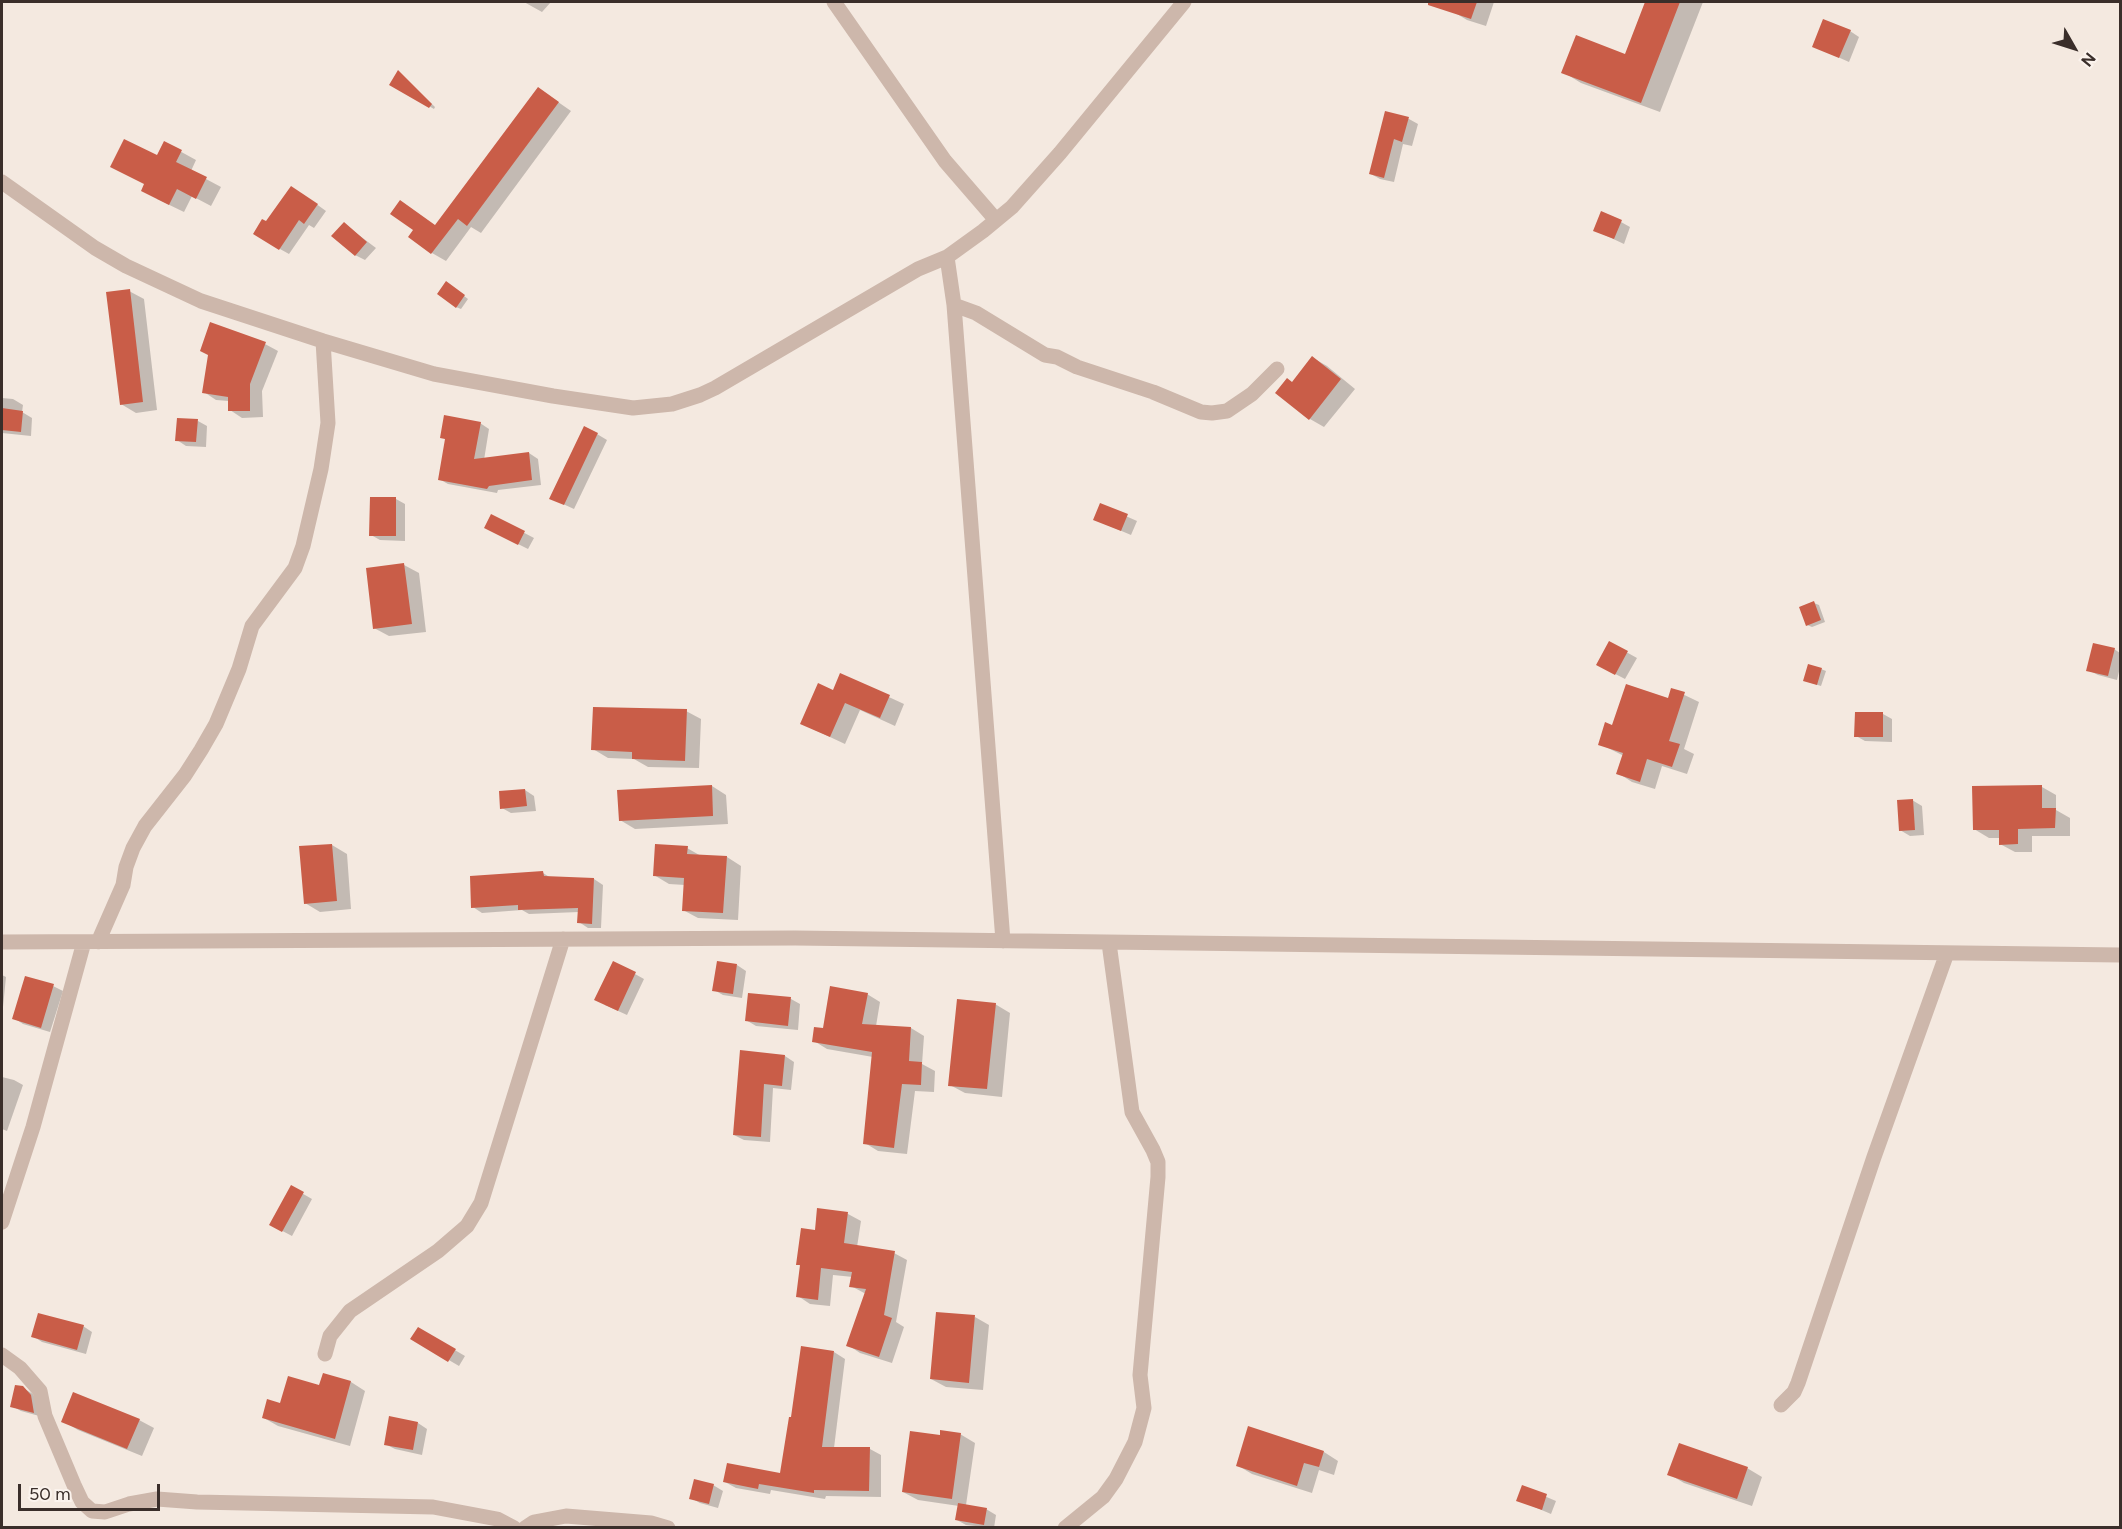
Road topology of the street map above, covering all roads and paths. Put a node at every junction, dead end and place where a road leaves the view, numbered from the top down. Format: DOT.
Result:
graph roads {
  1 [pos="834,2"];
  2 [pos="1184,2"];
  3 [pos="2,183"];
  4 [pos="996,220"];
  5 [pos="946,257"];
  6 [pos="954,305"];
  7 [pos="323,341"];
  8 [pos="1277,369"];
  9 [pos="563,939"];
  10 [pos="1003,941"];
  11 [pos="2,942"];
  12 [pos="91,942"];
  13 [pos="1109,943"];
  14 [pos="1947,953"];
  15 [pos="2121,955"];
  16 [pos="2,1222"];
  17 [pos="325,1354"];
  18 [pos="2,1355"];
  19 [pos="1781,1405"];
  20 [pos="514,1527"];
  21 [pos="525,1527"];
  22 [pos="668,1527"];
  23 [pos="1065,1527"];
  1 -- 4 [label="street"];
  2 -- 4 [label="street"];
  3 -- 7 [label="street"];
  4 -- 5 [label="street"];
  5 -- 6 [label="street"];
  5 -- 7 [label="street"];
  6 -- 8 [label="street"];
  6 -- 10 [label="street"];
  7 -- 12 [label="street"];
  9 -- 10 [label="street"];
  9 -- 12 [label="street"];
  9 -- 17 [label="street"];
  10 -- 13 [label="street"];
  11 -- 12 [label="street"];
  12 -- 16 [label="street"];
  13 -- 14 [label="street"];
  13 -- 23 [label="street"];
  14 -- 15 [label="street"];
  14 -- 19 [label="street"];
  18 -- 20 [label="street"];
  21 -- 22 [label="street"];
}
